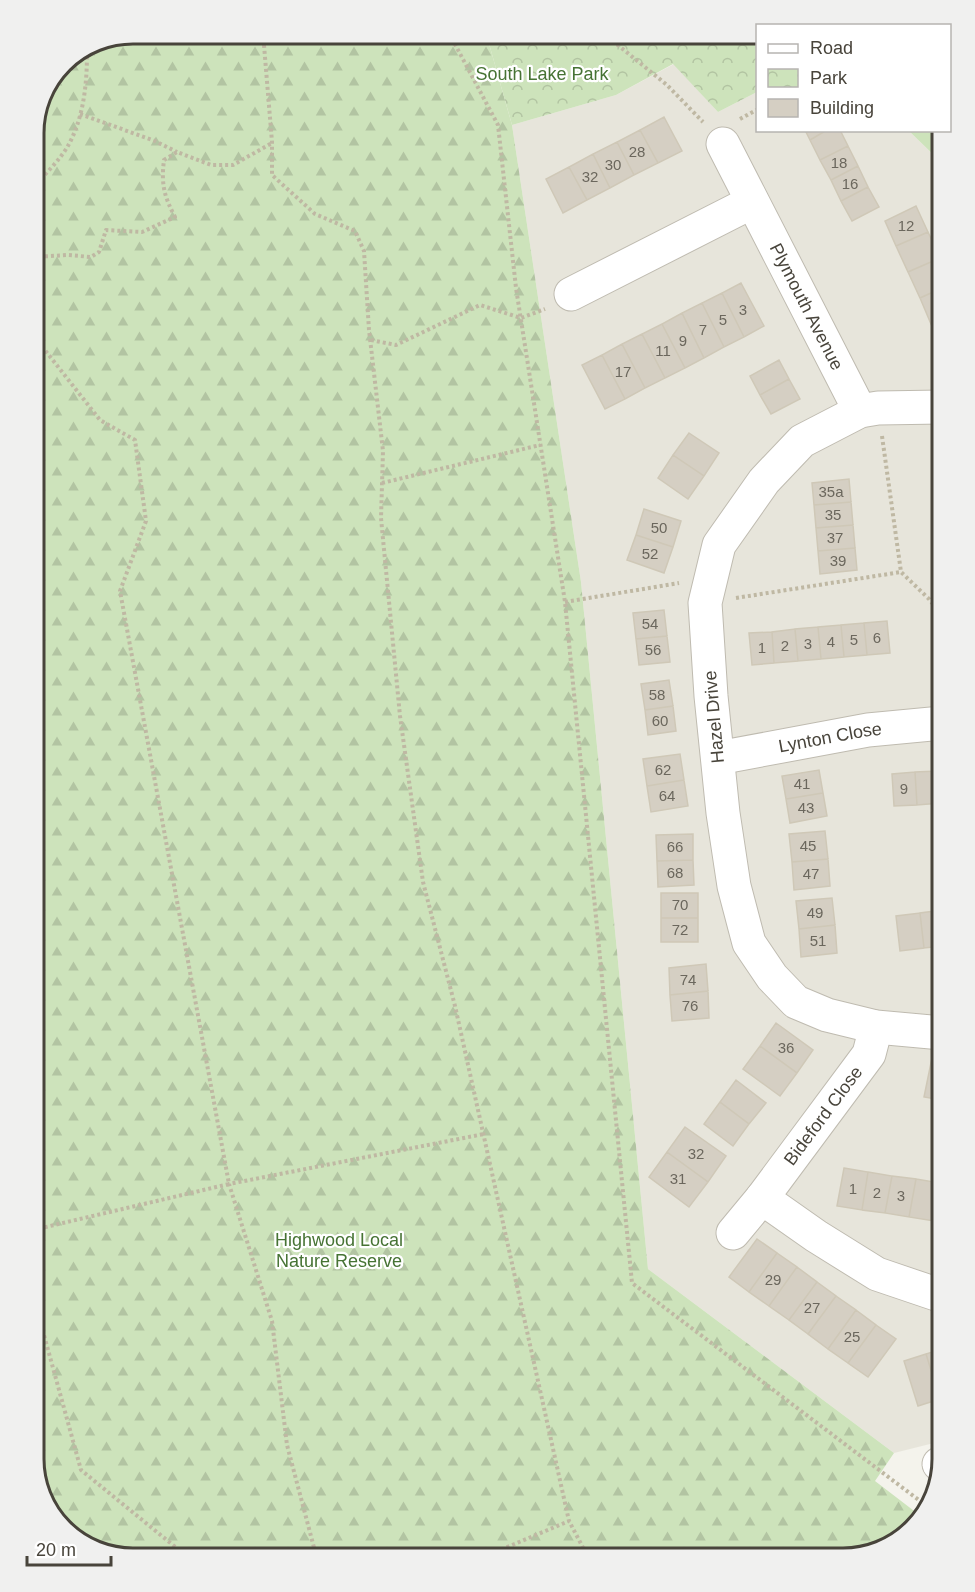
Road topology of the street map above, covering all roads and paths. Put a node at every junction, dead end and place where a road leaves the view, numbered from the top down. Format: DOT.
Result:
graph roads {
  1 [pos="264,44"];
  2 [pos="455,44"];
  3 [pos="617,44"];
  4 [pos="87,56"];
  5 [pos="80,114"];
  6 [pos="272,142"];
  7 [pos="723,144"];
  8 [pos="177,152"];
  9 [pos="44,175"];
  10 [pos="752,202"];
  11 [pos="44,256"];
  12 [pos="571,294"];
  13 [pos="521,318"];
  14 [pos="371,340"];
  15 [pos="44,349"];
  16 [pos="932,407"];
  17 [pos="869,409"];
  18 [pos="540,445"];
  19 [pos="382,483"];
  20 [pos="901,572"];
  21 [pos="707,591"];
  22 [pos="565,602"];
  23 [pos="932,603"];
  24 [pos="932,724"];
  25 [pos="718,758"];
  26 [pos="876,1027"];
  27 [pos="932,1032"];
  28 [pos="484,1134"];
  29 [pos="229,1184"];
  30 [pos="762,1198"];
  31 [pos="44,1227"];
  32 [pos="733,1233"];
  33 [pos="932,1293"];
  34 [pos="44,1335"];
  35 [pos="921,1502"];
  36 [pos="569,1521"];
  37 [pos="177,1548"];
  38 [pos="314,1548"];
  39 [pos="505,1548"];
  40 [pos="583,1548"];
  1 -- 6 [label="path"];
  2 -- 13 [label="path"];
  3 -- 7 [label="path"];
  4 -- 5 [label="path"];
  5 -- 8 [label="path"];
  5 -- 9 [label="path"];
  6 -- 8 [label="path"];
  6 -- 14 [label="path"];
  7 -- 10 [label="street, Plymouth Avenue"];
  8 -- 11 [label="path"];
  10 -- 12 [label="street"];
  10 -- 17 [label="street, Plymouth Avenue"];
  13 -- 14 [label="path"];
  13 -- 18 [label="path"];
  14 -- 19 [label="path"];
  15 -- 29 [label="path"];
  16 -- 17 [label="street, Hazel Drive"];
  17 -- 20 [label="path"];
  17 -- 21 [label="street, Hazel Drive"];
  18 -- 19 [label="path"];
  18 -- 22 [label="path"];
  19 -- 28 [label="path"];
  20 -- 21 [label="path"];
  20 -- 23 [label="path"];
  21 -- 22 [label="path"];
  21 -- 25 [label="street, Hazel Drive"];
  22 -- 35 [label="path"];
  24 -- 25 [label="street, Lynton Close"];
  25 -- 26 [label="street, Hazel Drive"];
  26 -- 27 [label="street, Hazel Drive"];
  26 -- 30 [label="street, Bideford Close"];
  28 -- 29 [label="path"];
  28 -- 36 [label="path"];
  29 -- 31 [label="path"];
  29 -- 38 [label="path"];
  30 -- 32 [label="street, Bideford Close"];
  30 -- 33 [label="street"];
  34 -- 37 [label="path"];
  36 -- 39 [label="path"];
  36 -- 40 [label="path"];
}
